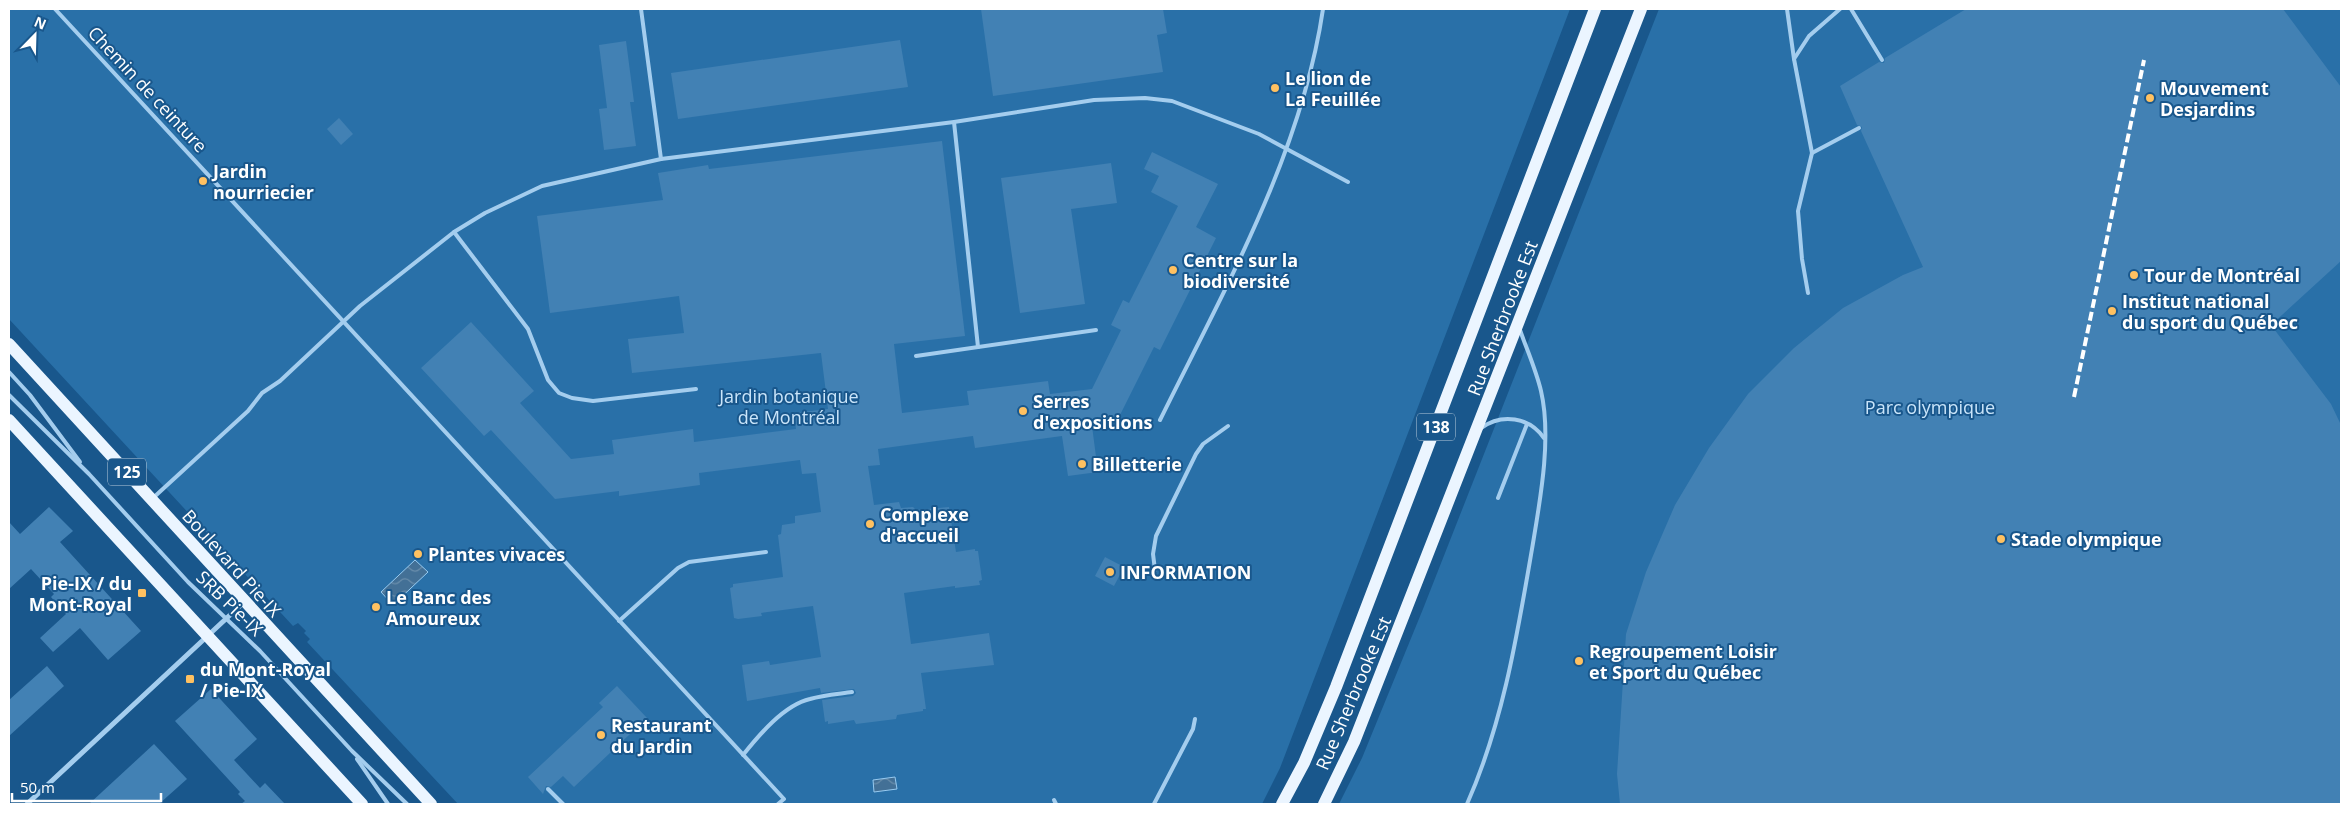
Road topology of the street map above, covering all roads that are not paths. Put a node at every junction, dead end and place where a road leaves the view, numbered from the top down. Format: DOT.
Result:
graph roads {
  1 [pos="55,9"];
  2 [pos="641,9"];
  3 [pos="1323,9"];
  4 [pos="1595,9"];
  5 [pos="1641,9"];
  6 [pos="1787,9"];
  7 [pos="1840,9"];
  8 [pos="1851,9"];
  9 [pos="1794,59"];
  10 [pos="1882,60"];
  11 [pos="954,122"];
  12 [pos="1859,128"];
  13 [pos="1286,148"];
  14 [pos="1812,153"];
  15 [pos="661,159"];
  16 [pos="1348,182"];
  17 [pos="454,232"];
  18 [pos="1808,293"];
  19 [pos="343,321"];
  20 [pos="1518,325"];
  21 [pos="1096,330"];
  22 [pos="9,344"];
  23 [pos="978,347"];
  24 [pos="916,356"];
  25 [pos="9,372"];
  26 [pos="696,389"];
  27 [pos="9,394"];
  28 [pos="9,420"];
  29 [pos="1160,420"];
  30 [pos="1527,424"];
  31 [pos="1228,426"];
  32 [pos="1477,431"];
  33 [pos="1544,438"];
  34 [pos="89,474"];
  35 [pos="1498,498"];
  36 [pos="152,500"];
  37 [pos="766,552"];
  38 [pos="1155,570"];
  39 [pos="244,602"];
  40 [pos="226,618"];
  41 [pos="619,621"];
  42 [pos="207,636"];
  43 [pos="852,692"];
  44 [pos="1195,719"];
  45 [pos="352,750"];
  46 [pos="743,755"];
  47 [pos="548,789"];
  48 [pos="28,804"];
  49 [pos="362,804"];
  50 [pos="388,804"];
  51 [pos="407,804"];
  52 [pos="431,804"];
  53 [pos="563,804"];
  54 [pos="778,804"];
  55 [pos="1154,804"];
  56 [pos="1282,804"];
  57 [pos="1324,804"];
  58 [pos="1467,804"];
  1 -- 19 [label="lane, Chemin de ceinture"];
  2 -- 15 [label="lane"];
  3 -- 13 [label="lane"];
  4 -- 56 [label="main road, Rue Sherbrooke Est / 138"];
  5 -- 20 [label="main road, Rue Sherbrooke Est / 138"];
  6 -- 9 [label="lane"];
  7 -- 9 [label="lane"];
  8 -- 10 [label="lane"];
  9 -- 14 [label="lane"];
  11 -- 13 [label="lane"];
  11 -- 15 [label="lane"];
  11 -- 23 [label="lane"];
  12 -- 14 [label="lane"];
  13 -- 16 [label="lane"];
  13 -- 29 [label="lane"];
  14 -- 18 [label="lane"];
  15 -- 17 [label="lane"];
  17 -- 19 [label="lane"];
  17 -- 26 [label="lane"];
  19 -- 36 [label="lane"];
  19 -- 41 [label="lane, Chemin de ceinture"];
  20 -- 32 [label="main road, Rue Sherbrooke Est / 138"];
  20 -- 33 [label="lane"];
  21 -- 23 [label="lane"];
  22 -- 36 [label="main road, Boulevard Pie-IX / 125"];
  23 -- 24 [label="lane"];
  25 -- 34 [label="lane, SRB Pie-IX"];
  27 -- 34 [label="lane, SRB Pie-IX"];
  28 -- 42 [label="main road"];
  30 -- 32 [label="lane"];
  30 -- 33 [label="lane"];
  30 -- 35 [label="lane"];
  31 -- 38 [label="lane"];
  32 -- 57 [label="main road, Rue Sherbrooke Est / 138"];
  33 -- 58 [label="lane"];
  34 -- 40 [label="lane, SRB Pie-IX"];
  36 -- 39 [label="main road, Boulevard Pie-IX / 125"];
  37 -- 41 [label="lane"];
  39 -- 40 [label="street"];
  39 -- 52 [label="main road, Boulevard Pie-IX / 125"];
  40 -- 42 [label="street"];
  40 -- 45 [label="lane, SRB Pie-IX"];
  41 -- 46 [label="lane, Chemin de ceinture"];
  42 -- 48 [label="street"];
  42 -- 49 [label="main road"];
  43 -- 46 [label="lane"];
  44 -- 55 [label="lane"];
  45 -- 50 [label="lane, SRB Pie-IX"];
  45 -- 51 [label="lane, SRB Pie-IX"];
  46 -- 54 [label="lane, Chemin de ceinture"];
  47 -- 53 [label="lane"];
}
